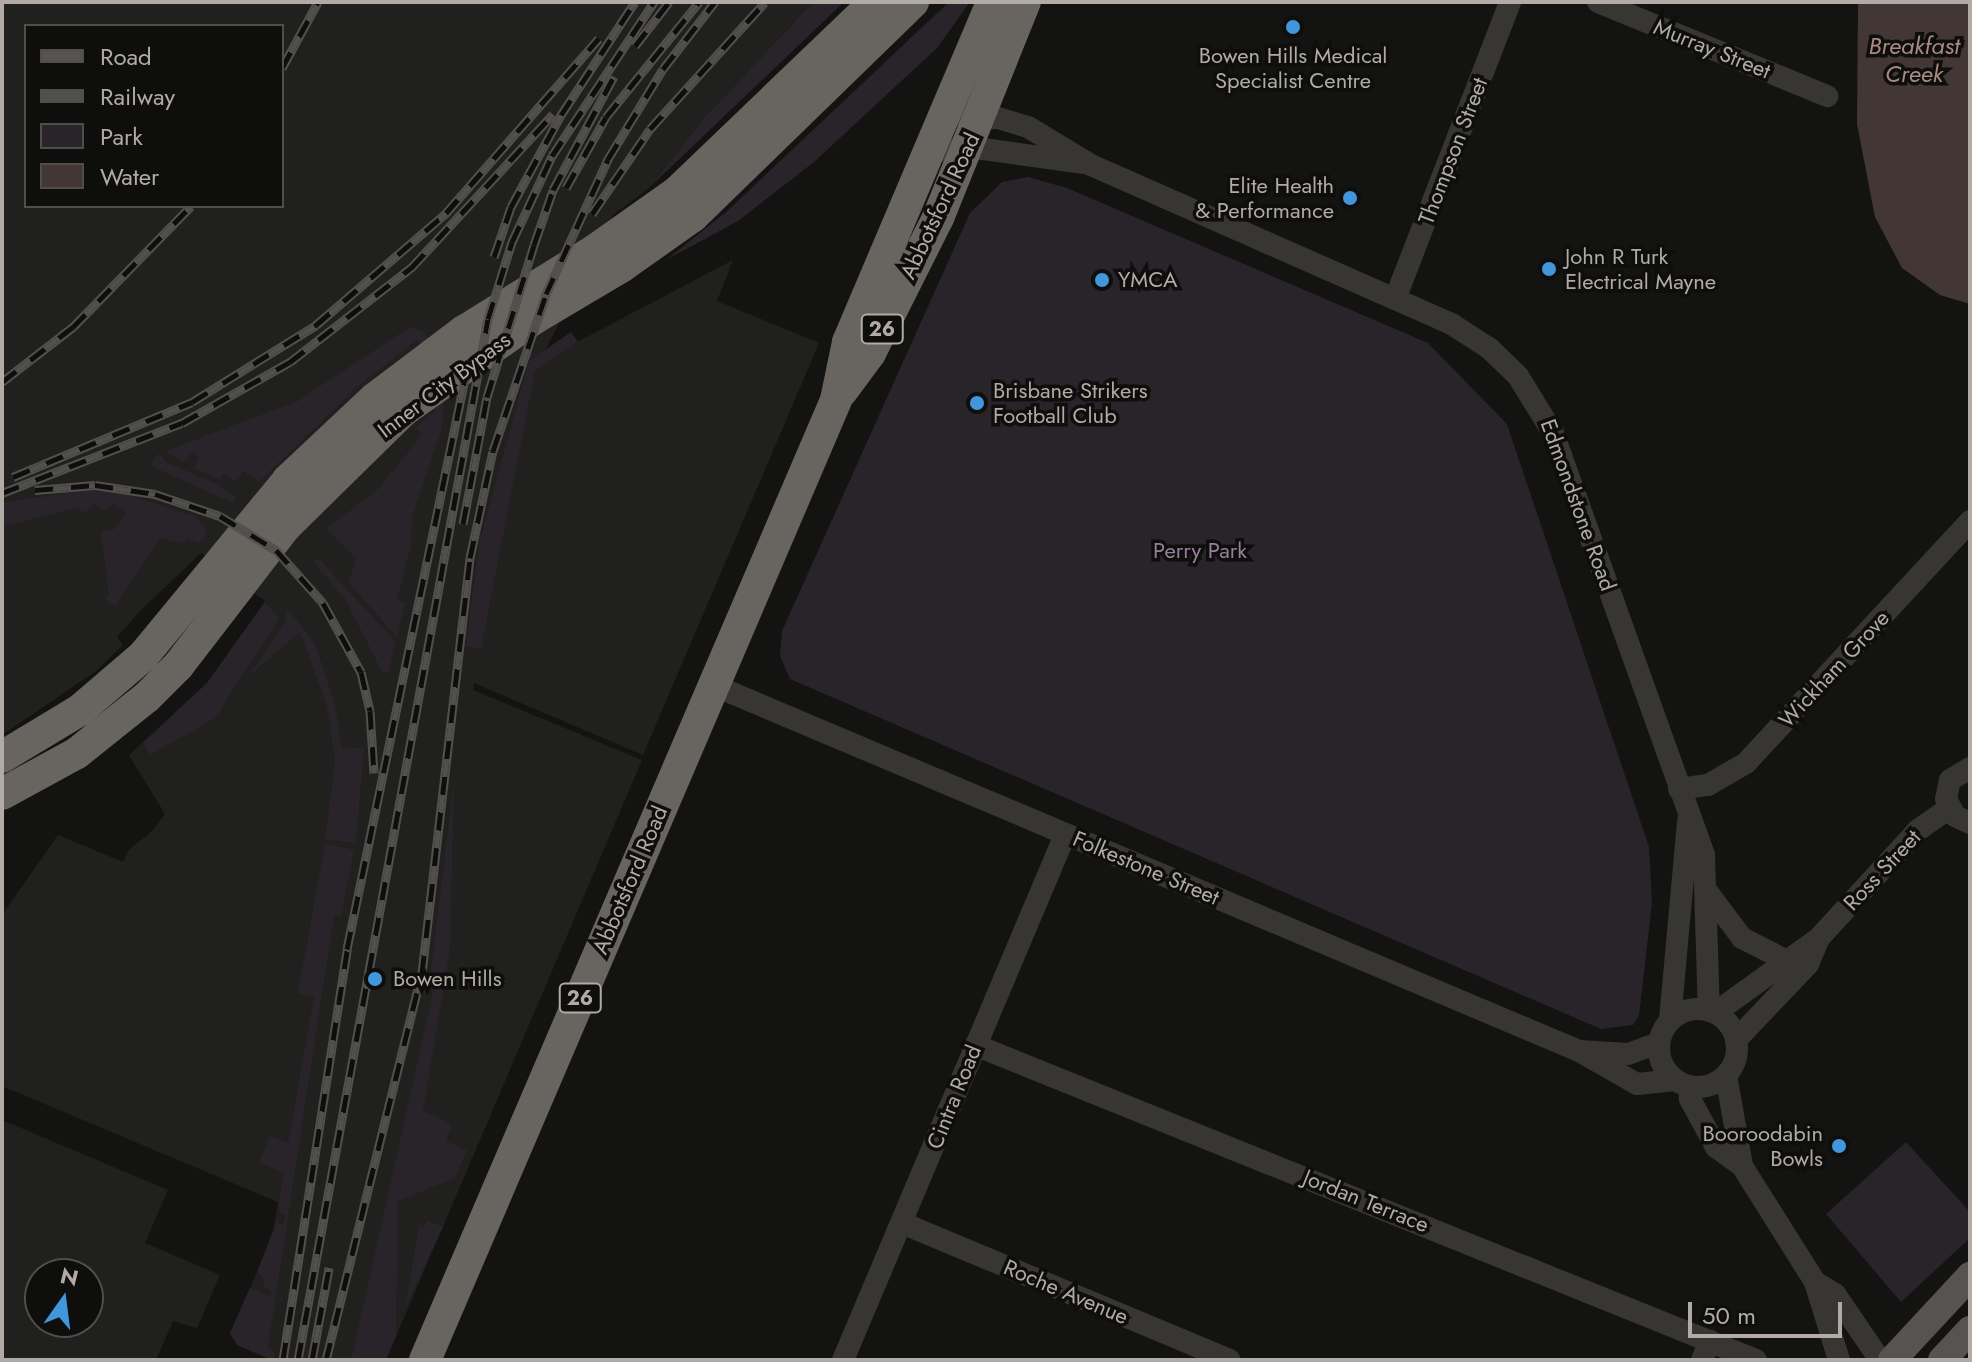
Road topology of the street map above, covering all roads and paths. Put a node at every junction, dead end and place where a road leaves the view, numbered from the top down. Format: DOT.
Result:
graph roads {
  1 [pos="875,2"];
  2 [pos="913,2"];
  3 [pos="992,2"];
  4 [pos="1025,2"];
  5 [pos="1510,2"];
  6 [pos="1598,2"];
  7 [pos="1827,96"];
  8 [pos="981,117"];
  9 [pos="936,137"];
  10 [pos="968,148"];
  11 [pos="1091,165"];
  12 [pos="1395,299"];
  13 [pos="836,400"];
  14 [pos="274,517"];
  15 [pos="1970,521"];
  16 [pos="229,574"];
  17 [pos="713,685"];
  18 [pos="2,757"];
  19 [pos="1970,768"];
  20 [pos="1679,789"];
  21 [pos="2,794"];
  22 [pos="1949,808"];
  23 [pos="1688,821"];
  24 [pos="1970,823"];
  25 [pos="1065,835"];
  26 [pos="1706,890"];
  27 [pos="1819,938"];
  28 [pos="1787,961"];
  29 [pos="1712,1012"];
  30 [pos="1670,1020"];
  31 [pos="1736,1040"];
  32 [pos="1659,1043"];
  33 [pos="975,1045"];
  34 [pos="1579,1051"];
  35 [pos="1726,1075"];
  36 [pos="1682,1083"];
  37 [pos="1742,1166"];
  38 [pos="902,1223"];
  39 [pos="1970,1276"];
  40 [pos="1815,1282"];
  41 [pos="1970,1330"];
  42 [pos="1706,1350"];
  43 [pos="425,1360"];
  44 [pos="843,1360"];
  45 [pos="1230,1360"];
  46 [pos="1756,1360"];
  47 [pos="1839,1360"];
  48 [pos="1880,1360"];
  49 [pos="1892,1360"];
  50 [pos="1942,1360"];
  1 -- 14 [label="highway, Inner City Bypass"];
  2 -- 14 [label="highway, Inner City Bypass"];
  3 -- 9 [label="highway, Abbotsford Road / 26"];
  4 -- 8 [label="highway, Abbotsford Road / 26"];
  5 -- 12 [label="street, Thompson Street"];
  6 -- 7 [label="street, Murray Street"];
  8 -- 9 [label="street"];
  8 -- 10 [label="highway, Abbotsford Road / 26"];
  8 -- 11 [label="street, Edmondstone Road"];
  9 -- 10 [label="street, Edmondstone Road"];
  9 -- 13 [label="highway, Abbotsford Road / 26"];
  10 -- 11 [label="street, Edmondstone Road"];
  10 -- 13 [label="highway, Abbotsford Road / 26"];
  11 -- 12 [label="street, Edmondstone Road"];
  12 -- 20 [label="street, Edmondstone Road"];
  13 -- 17 [label="highway, Abbotsford Road / 26"];
  14 -- 16 [label="highway, Inner City Bypass"];
  15 -- 20 [label="street, Wickham Grove"];
  16 -- 18 [label="highway, Inner City Bypass"];
  16 -- 21 [label="highway, Inner City Bypass"];
  17 -- 25 [label="street, Folkestone Street"];
  17 -- 43 [label="highway, Abbotsford Road / 26"];
  19 -- 22 [label="street"];
  20 -- 23 [label="street, Edmondstone Road"];
  22 -- 24 [label="street"];
  22 -- 27 [label="street, Ross Street"];
  23 -- 26 [label="street, Edmondstone Road"];
  23 -- 30 [label="street, Edmondstone Road"];
  25 -- 33 [label="street, Cintra Road"];
  25 -- 34 [label="street, Folkestone Street"];
  26 -- 28 [label="street"];
  26 -- 29 [label="street, Edmondstone Road"];
  27 -- 28 [label="street, Ross Street"];
  27 -- 31 [label="street, Ross Street"];
  28 -- 29 [label="street, Ross Street"];
  29 -- 30 [label="street"];
  29 -- 31 [label="street"];
  30 -- 32 [label="street"];
  31 -- 35 [label="street"];
  32 -- 34 [label="street, Folkestone Street"];
  32 -- 36 [label="street"];
  33 -- 38 [label="street, Cintra Road"];
  33 -- 42 [label="street, Jordan Terrace"];
  34 -- 36 [label="street, Folkestone Street"];
  35 -- 36 [label="street"];
  35 -- 37 [label="street"];
  36 -- 37 [label="street"];
  37 -- 40 [label="street"];
  38 -- 44 [label="street, Cintra Road"];
  38 -- 45 [label="street, Roche Avenue"];
  39 -- 49 [label="main road"];
  40 -- 47 [label="street"];
  40 -- 48 [label="street"];
  41 -- 50 [label="main road"];
  42 -- 46 [label="street, Jordan Terrace"];
}
